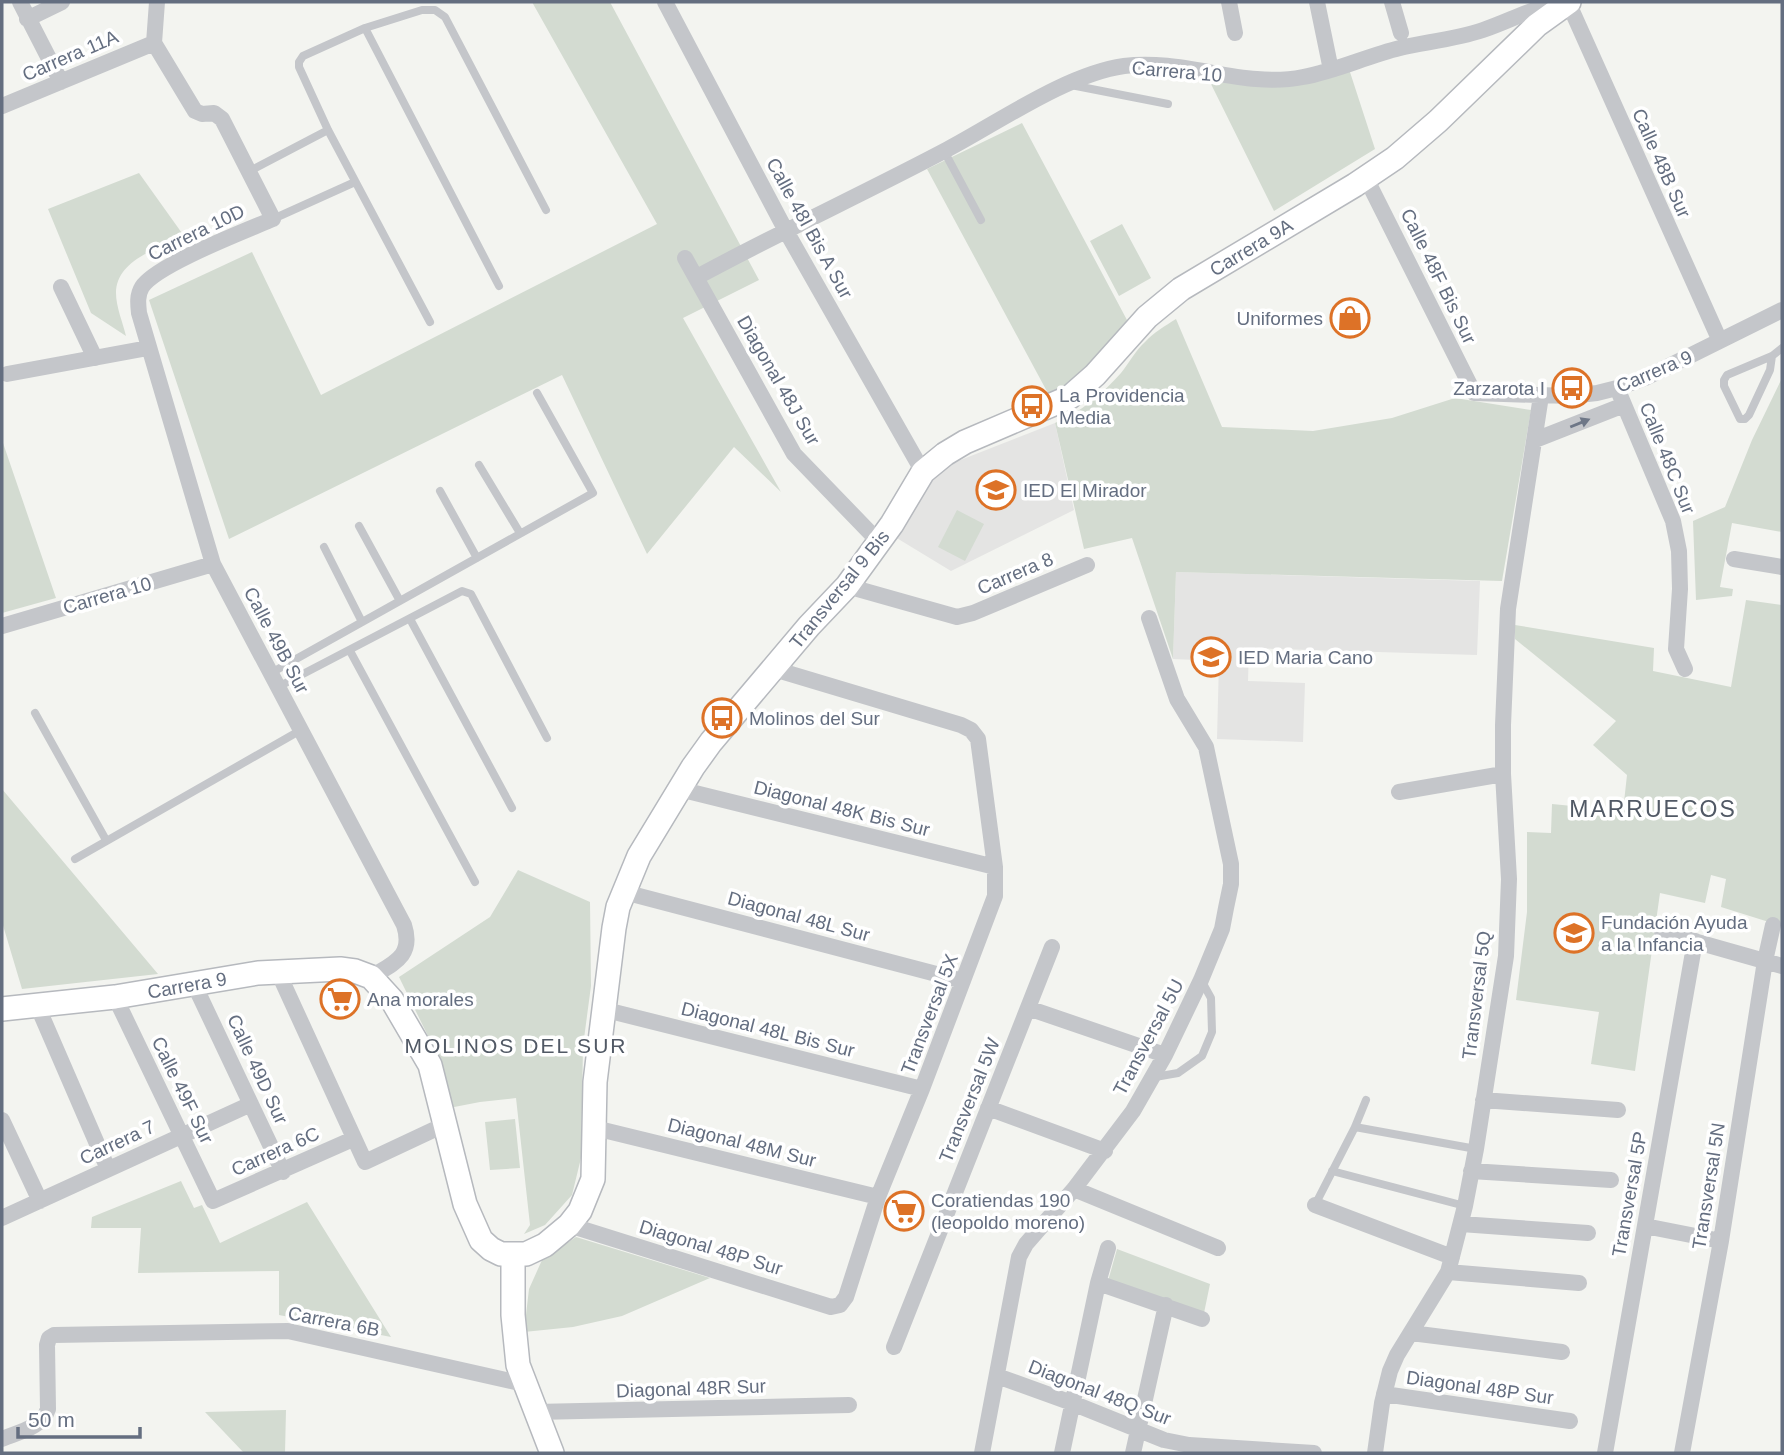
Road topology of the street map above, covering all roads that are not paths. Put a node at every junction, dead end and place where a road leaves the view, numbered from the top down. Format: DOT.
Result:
graph roads {
  1 [pos="20,2"];
  2 [pos="62,2"];
  3 [pos="157,2"];
  4 [pos="665,2"];
  5 [pos="1228,2"];
  6 [pos="1317,2"];
  7 [pos="1392,2"];
  8 [pos="1568,2"];
  9 [pos="27,19"];
  10 [pos="365,28"];
  11 [pos="1235,33"];
  12 [pos="1401,33"];
  13 [pos="154,43"];
  14 [pos="1331,70"];
  15 [pos="61,82"];
  16 [pos="1068,85"];
  17 [pos="1168,104"];
  18 [pos="2,106"];
  19 [pos="328,130"];
  20 [pos="944,151"];
  21 [pos="248,172"];
  22 [pos="1366,178"];
  23 [pos="355,183"];
  24 [pos="546,210"];
  25 [pos="273,219"];
  26 [pos="981,220"];
  27 [pos="786,231"];
  28 [pos="685,258"];
  29 [pos="697,277"];
  30 [pos="499,286"];
  31 [pos="61,287"];
  32 [pos="141,289"];
  33 [pos="1782,310"];
  34 [pos="430,322"];
  35 [pos="1720,341"];
  36 [pos="148,348"];
  37 [pos="1782,348"];
  38 [pos="1772,356"];
  39 [pos="95,358"];
  40 [pos="7,374"];
  41 [pos="1617,388"];
  42 [pos="537,393"];
  43 [pos="1474,393"];
  44 [pos="1541,396"];
  45 [pos="1624,405"];
  46 [pos="1535,440"];
  47 [pos="479,465"];
  48 [pos="923,472"];
  49 [pos="440,491"];
  50 [pos="359,526"];
  51 [pos="520,533"];
  52 [pos="879,542"];
  53 [pos="324,547"];
  54 [pos="477,558"];
  55 [pos="1734,559"];
  56 [pos="213,564"];
  57 [pos="1087,565"];
  58 [pos="1782,567"];
  59 [pos="847,586"];
  60 [pos="400,601"];
  61 [pos="1149,618"];
  62 [pos="410,619"];
  63 [pos="362,622"];
  64 [pos="2,626"];
  65 [pos="351,651"];
  66 [pos="774,669"];
  67 [pos="1685,669"];
  68 [pos="275,680"];
  69 [pos="35,713"];
  70 [pos="301,730"];
  71 [pos="547,738"];
  72 [pos="1503,774"];
  73 [pos="679,789"];
  74 [pos="1399,792"];
  75 [pos="512,808"];
  76 [pos="106,840"];
  77 [pos="75,859"];
  78 [pos="995,867"];
  79 [pos="475,882"];
  80 [pos="624,892"];
  81 [pos="1773,925"];
  82 [pos="1662,932"];
  83 [pos="1695,941"];
  84 [pos="1052,947"];
  85 [pos="1765,961"];
  86 [pos="1782,966"];
  87 [pos="278,972"];
  88 [pos="370,977"];
  89 [pos="1201,980"];
  90 [pos="963,981"];
  91 [pos="194,984"];
  92 [pos="115,997"];
  93 [pos="37,1005"];
  94 [pos="1028,1008"];
  95 [pos="2,1009"];
  96 [pos="603,1010"];
  97 [pos="1165,1055"];
  98 [pos="1152,1077"];
  99 [pos="922,1089"];
  100 [pos="1366,1100"];
  101 [pos="1483,1100"];
  102 [pos="251,1104"];
  103 [pos="988,1108"];
  104 [pos="1618,1110"];
  105 [pos="2,1121"];
  106 [pos="446,1124"];
  107 [pos="1355,1127"];
  108 [pos="595,1128"];
  109 [pos="182,1135"];
  110 [pos="354,1139"];
  111 [pos="1476,1149"];
  112 [pos="1105,1151"];
  113 [pos="108,1169"];
  114 [pos="1332,1171"];
  115 [pos="1471,1171"];
  116 [pos="283,1172"];
  117 [pos="1611,1180"];
  118 [pos="1074,1189"];
  119 [pos="878,1197"];
  120 [pos="213,1200"];
  121 [pos="40,1201"];
  122 [pos="1315,1205"];
  123 [pos="1465,1206"];
  124 [pos="2,1218"];
  125 [pos="1461,1224"];
  126 [pos="569,1226"];
  127 [pos="1645,1226"];
  128 [pos="1588,1233"];
  129 [pos="1721,1241"];
  130 [pos="1108,1248"];
  131 [pos="1218,1248"];
  132 [pos="513,1255"];
  133 [pos="1450,1265"];
  134 [pos="1098,1283"];
  135 [pos="1579,1283"];
  136 [pos="840,1305"];
  137 [pos="1166,1305"];
  138 [pos="1202,1319"];
  139 [pos="1411,1333"];
  140 [pos="894,1347"];
  141 [pos="1562,1352"];
  142 [pos="997,1376"];
  143 [pos="524,1384"];
  144 [pos="1384,1394"];
  145 [pos="1072,1403"];
  146 [pos="849,1405"];
  147 [pos="535,1412"];
  148 [pos="1570,1421"];
  149 [pos="1138,1429"];
  150 [pos="2,1439"];
  151 [pos="552,1453"];
  152 [pos="982,1453"];
  153 [pos="1062,1453"];
  154 [pos="1133,1453"];
  155 [pos="1314,1453"];
  156 [pos="1375,1453"];
  157 [pos="1605,1453"];
  158 [pos="1682,1453"];
  1 -- 9 [label="street"];
  2 -- 9 [label="street"];
  3 -- 13 [label="street"];
  4 -- 27 [label="street, Calle 48I Bis A Sur"];
  5 -- 11 [label="street"];
  6 -- 14 [label="street"];
  7 -- 12 [label="street"];
  8 -- 14 [label="street, Carrera 10"];
  8 -- 22 [label="street, Carrera 9A"];
  8 -- 35 [label="street, Calle 48B Sur"];
  9 -- 15 [label="street"];
  10 -- 19 [label="lane"];
  10 -- 24 [label="lane"];
  10 -- 30 [label="lane"];
  13 -- 15 [label="street, Carrera 11A"];
  13 -- 21 [label="street"];
  14 -- 16 [label="street, Carrera 10"];
  15 -- 18 [label="street, Carrera 11A"];
  16 -- 17 [label="lane"];
  16 -- 20 [label="street, Carrera 10"];
  19 -- 21 [label="lane"];
  19 -- 23 [label="lane"];
  20 -- 26 [label="lane"];
  20 -- 27 [label="street, Carrera 10"];
  21 -- 25 [label="street"];
  22 -- 43 [label="street, Calle 48F Bis Sur"];
  22 -- 48 [label="street, Carrera 9A"];
  23 -- 25 [label="lane"];
  23 -- 34 [label="lane"];
  25 -- 32 [label="street, Carrera 10D"];
  27 -- 29 [label="street, Carrera 10"];
  27 -- 48 [label="street, Calle 48I Bis A Sur"];
  28 -- 29 [label="street, Diagonal 48J Sur"];
  29 -- 52 [label="street, Diagonal 48J Sur"];
  31 -- 39 [label="street"];
  32 -- 36 [label="street, Calle 49B Sur"];
  33 -- 35 [label="street, Carrera 9"];
  35 -- 41 [label="street, Carrera 9"];
  36 -- 39 [label="street"];
  36 -- 56 [label="street, Calle 49B Sur"];
  37 -- 38 [label="lane"];
  38 -- 38 [label="lane"];
  39 -- 40 [label="street"];
  41 -- 44 [label="street, Carrera 9"];
  41 -- 45 [label="street, Calle 48C Sur"];
  42 -- 51 [label="lane"];
  43 -- 44 [label="street, Carrera 9"];
  44 -- 46 [label="street, Transversal 5Q"];
  46 -- 45 [label="street, one-way"];
  45 -- 67 [label="street, Calle 48C Sur"];
  46 -- 72 [label="street, Transversal 5Q"];
  47 -- 51 [label="lane"];
  48 -- 52 [label="street, Transversal 9 Bis"];
  49 -- 54 [label="lane"];
  50 -- 60 [label="lane"];
  51 -- 54 [label="lane"];
  52 -- 59 [label="street, Transversal 9 Bis"];
  53 -- 63 [label="lane"];
  54 -- 60 [label="lane"];
  55 -- 58 [label="street"];
  56 -- 64 [label="street, Carrera 10"];
  56 -- 68 [label="street, Calle 49B Sur"];
  57 -- 59 [label="street, Carrera 8"];
  59 -- 66 [label="street, Transversal 9 Bis"];
  60 -- 63 [label="lane"];
  61 -- 89 [label="street, Transversal 5U"];
  62 -- 65 [label="lane"];
  62 -- 71 [label="lane"];
  62 -- 75 [label="lane"];
  63 -- 68 [label="lane"];
  65 -- 68 [label="lane"];
  65 -- 79 [label="lane"];
  66 -- 73 [label="street, Transversal 9 Bis"];
  66 -- 78 [label="street, Transversal 5X"];
  68 -- 70 [label="street, Calle 49B Sur"];
  69 -- 76 [label="lane"];
  70 -- 76 [label="lane"];
  70 -- 88 [label="street, Calle 49B Sur"];
  72 -- 74 [label="street"];
  72 -- 101 [label="street, Transversal 5Q"];
  73 -- 78 [label="street, Diagonal 48K Bis Sur"];
  73 -- 80 [label="street, Transversal 9 Bis"];
  76 -- 77 [label="lane"];
  78 -- 90 [label="street, Transversal 5X"];
  80 -- 90 [label="street, Diagonal 48L Sur"];
  80 -- 96 [label="street, Transversal 9 Bis"];
  81 -- 85 [label="street, Transversal 5N"];
  82 -- 83 [label="street"];
  83 -- 85 [label="street"];
  83 -- 127 [label="street, Transversal 5P"];
  84 -- 94 [label="street, Transversal 5W"];
  85 -- 86 [label="street"];
  85 -- 129 [label="street, Transversal 5N"];
  87 -- 88 [label="street, Carrera 9"];
  87 -- 91 [label="street, Carrera 9"];
  87 -- 110 [label="street"];
  88 -- 106 [label="street"];
  89 -- 97 [label="street, Transversal 5U"];
  89 -- 98 [label="lane"];
  90 -- 99 [label="street, Transversal 5X"];
  91 -- 92 [label="street, Carrera 9"];
  91 -- 102 [label="street, Calle 49D Sur"];
  92 -- 93 [label="street, Carrera 9"];
  92 -- 109 [label="street, Calle 49F Sur"];
  93 -- 95 [label="street, Carrera 9"];
  93 -- 113 [label="street"];
  94 -- 97 [label="street"];
  94 -- 103 [label="street, Transversal 5W"];
  96 -- 99 [label="street, Diagonal 48L Bis Sur"];
  96 -- 108 [label="street, Transversal 9 Bis"];
  97 -- 98 [label="street, Transversal 5U"];
  98 -- 112 [label="street, Transversal 5U"];
  99 -- 119 [label="street, Transversal 5X"];
  100 -- 107 [label="lane"];
  101 -- 104 [label="street"];
  101 -- 111 [label="street, Transversal 5Q"];
  102 -- 109 [label="street, Carrera 7"];
  102 -- 116 [label="street, Calle 49D Sur"];
  103 -- 112 [label="street"];
  103 -- 140 [label="street, Transversal 5W"];
  105 -- 121 [label="street"];
  106 -- 110 [label="street"];
  106 -- 132 [label="street"];
  107 -- 111 [label="lane"];
  107 -- 114 [label="lane"];
  108 -- 119 [label="street, Diagonal 48M Sur"];
  108 -- 126 [label="street, Transversal 9 Bis"];
  109 -- 113 [label="street, Carrera 7"];
  109 -- 120 [label="street, Calle 49F Sur"];
  110 -- 116 [label="street, Carrera 6C"];
  111 -- 115 [label="street, Transversal 5Q"];
  112 -- 118 [label="street, Transversal 5U"];
  113 -- 121 [label="street, Carrera 7"];
  114 -- 122 [label="lane"];
  114 -- 123 [label="lane"];
  115 -- 117 [label="street"];
  115 -- 123 [label="street, Transversal 5Q"];
  116 -- 120 [label="street, Carrera 6C"];
  118 -- 131 [label="street"];
  118 -- 142 [label="street, Transversal 5U"];
  119 -- 136 [label="street, Transversal 5X"];
  121 -- 124 [label="street, Carrera 7"];
  122 -- 133 [label="street"];
  123 -- 125 [label="street, Transversal 5Q"];
  125 -- 128 [label="street"];
  125 -- 133 [label="street, Transversal 5Q"];
  126 -- 132 [label="street"];
  126 -- 136 [label="street, Diagonal 48P Sur"];
  127 -- 129 [label="street"];
  127 -- 157 [label="street, Transversal 5P"];
  129 -- 158 [label="street, Transversal 5N"];
  130 -- 134 [label="street"];
  132 -- 143 [label="street"];
  133 -- 135 [label="street"];
  133 -- 139 [label="street, Transversal 5Q"];
  134 -- 137 [label="street"];
  134 -- 145 [label="street"];
  137 -- 138 [label="street"];
  137 -- 149 [label="street"];
  139 -- 141 [label="street"];
  139 -- 144 [label="street, Transversal 5Q"];
  142 -- 145 [label="street, Diagonal 48Q Sur"];
  142 -- 152 [label="street, Transversal 5U"];
  143 -- 147 [label="street"];
  143 -- 150 [label="street, Carrera 6B"];
  144 -- 148 [label="street, Diagonal 48P Sur"];
  144 -- 156 [label="street, Transversal 5Q"];
  145 -- 149 [label="street, Diagonal 48Q Sur"];
  145 -- 153 [label="street"];
  146 -- 147 [label="street, Diagonal 48R Sur"];
  147 -- 151 [label="street"];
  149 -- 154 [label="street"];
  149 -- 155 [label="street, Diagonal 48Q Sur"];
}
